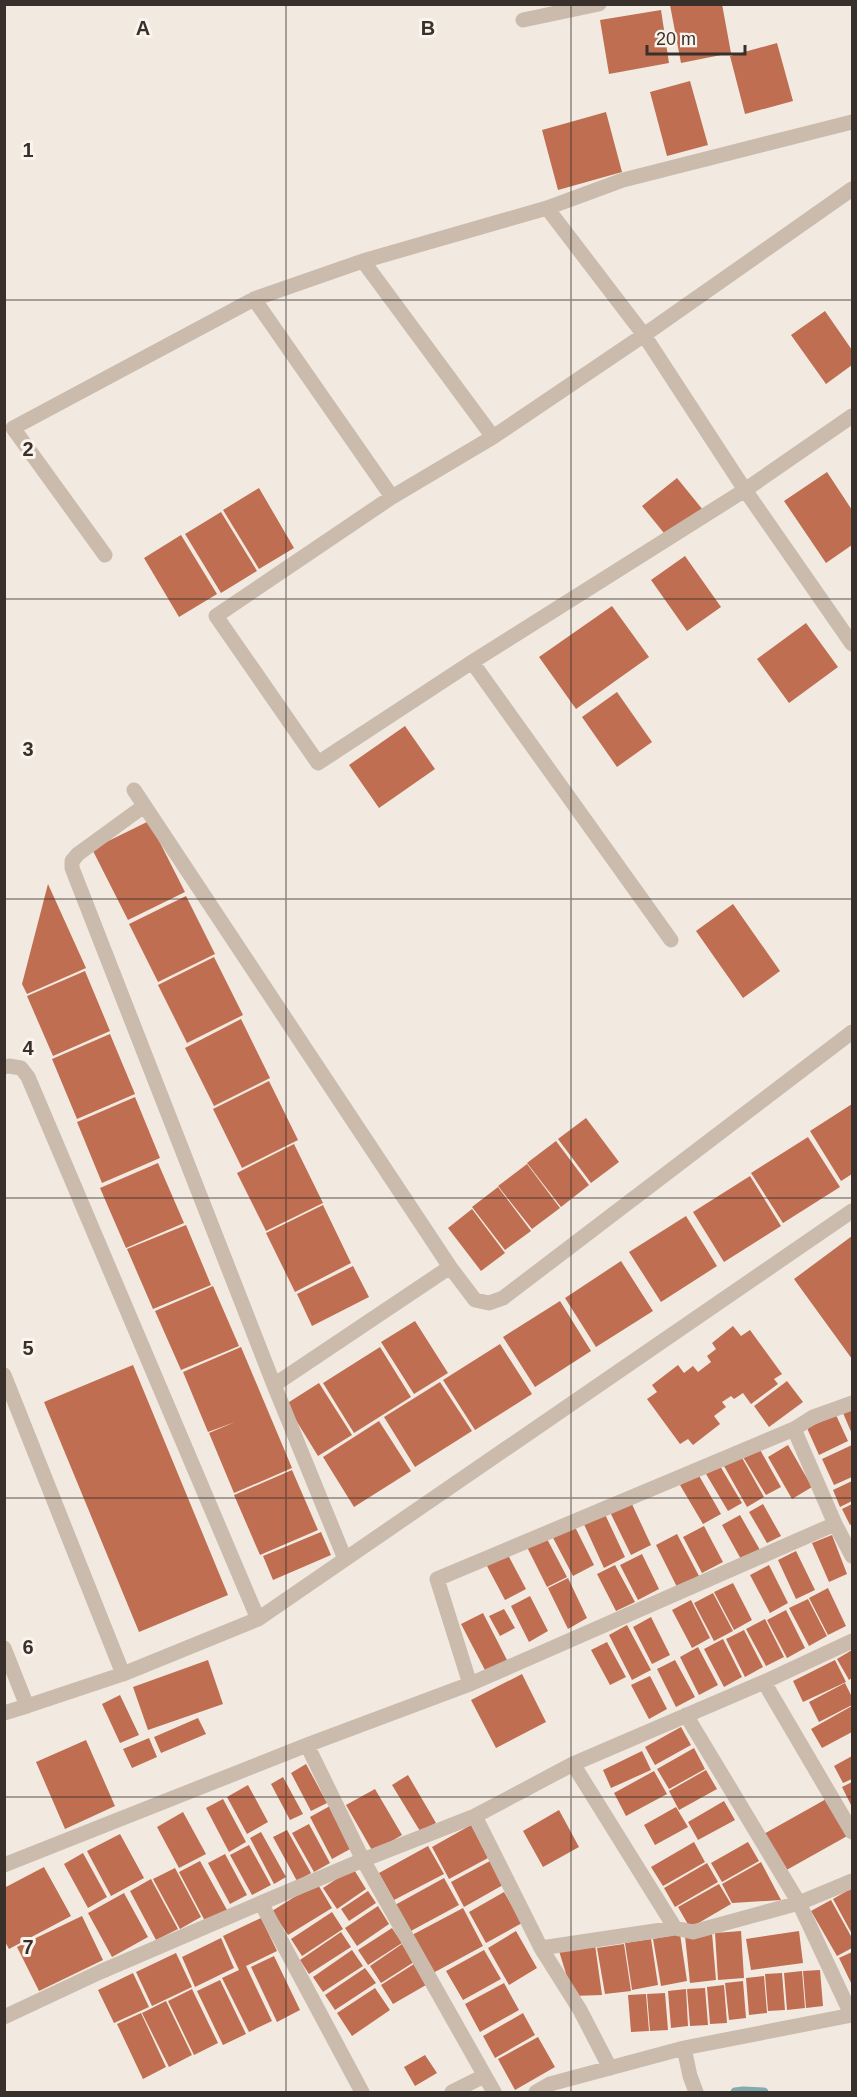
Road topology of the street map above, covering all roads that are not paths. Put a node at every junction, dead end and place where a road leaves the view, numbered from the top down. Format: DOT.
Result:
graph roads {
  1 [pos="599,4"];
  2 [pos="523,20"];
  3 [pos="852,122"];
  4 [pos="852,189"];
  5 [pos="547,208"];
  6 [pos="363,261"];
  7 [pos="254,299"];
  8 [pos="644,335"];
  9 [pos="852,416"];
  10 [pos="493,437"];
  11 [pos="746,490"];
  12 [pos="392,497"];
  13 [pos="105,555"];
  14 [pos="852,644"];
  15 [pos="472,662"];
  16 [pos="134,790"];
  17 [pos="144,806"];
  18 [pos="671,940"];
  19 [pos="852,1032"];
  20 [pos="4,1067"];
  21 [pos="852,1211"];
  22 [pos="450,1267"];
  23 [pos="4,1375"];
  24 [pos="274,1385"];
  25 [pos="852,1403"];
  26 [pos="794,1429"];
  27 [pos="835,1524"];
  28 [pos="852,1556"];
  29 [pos="345,1559"];
  30 [pos="258,1619"];
  31 [pos="852,1641"];
  32 [pos="4,1648"];
  33 [pos="123,1674"];
  34 [pos="764,1682"];
  35 [pos="470,1684"];
  36 [pos="27,1706"];
  37 [pos="4,1713"];
  38 [pos="686,1715"];
  39 [pos="307,1745"];
  40 [pos="573,1764"];
  41 [pos="475,1816"];
  42 [pos="852,1832"];
  43 [pos="363,1860"];
  44 [pos="4,1865"];
  45 [pos="852,1881"];
  46 [pos="261,1903"];
  47 [pos="799,1903"];
  48 [pos="675,1928"];
  49 [pos="541,1948"];
  50 [pos="852,2014"];
  51 [pos="4,2017"];
  52 [pos="684,2048"];
  53 [pos="610,2068"];
  54 [pos="484,2076"];
  55 [pos="362,2092"];
  56 [pos="452,2092"];
  57 [pos="494,2092"];
  58 [pos="536,2092"];
  59 [pos="696,2092"];
  1 -- 2 [label="street"];
  3 -- 5 [label="street"];
  4 -- 8 [label="street"];
  5 -- 6 [label="street"];
  5 -- 8 [label="street"];
  6 -- 7 [label="street"];
  6 -- 10 [label="street"];
  7 -- 12 [label="street"];
  7 -- 13 [label="street"];
  8 -- 10 [label="street"];
  8 -- 11 [label="street"];
  9 -- 11 [label="street"];
  10 -- 12 [label="street"];
  11 -- 14 [label="street"];
  11 -- 15 [label="street"];
  12 -- 15 [label="street"];
  15 -- 18 [label="street"];
  16 -- 17 [label="street"];
  17 -- 22 [label="street"];
  17 -- 24 [label="street"];
  19 -- 22 [label="street"];
  20 -- 30 [label="street"];
  21 -- 29 [label="street"];
  22 -- 24 [label="street"];
  23 -- 33 [label="street"];
  24 -- 29 [label="street"];
  25 -- 26 [label="street"];
  26 -- 27 [label="street"];
  26 -- 35 [label="street"];
  27 -- 28 [label="street"];
  27 -- 35 [label="street"];
  29 -- 30 [label="street"];
  30 -- 33 [label="street"];
  31 -- 34 [label="street"];
  32 -- 36 [label="street"];
  33 -- 36 [label="street"];
  34 -- 38 [label="street"];
  34 -- 42 [label="street"];
  35 -- 39 [label="street"];
  36 -- 37 [label="street"];
  38 -- 40 [label="street"];
  38 -- 47 [label="street"];
  39 -- 43 [label="street"];
  39 -- 44 [label="street"];
  40 -- 41 [label="street"];
  40 -- 48 [label="street"];
  41 -- 43 [label="street"];
  41 -- 49 [label="street"];
  43 -- 46 [label="street"];
  43 -- 54 [label="street"];
  45 -- 47 [label="street"];
  46 -- 51 [label="street"];
  46 -- 55 [label="street"];
  47 -- 48 [label="street"];
  47 -- 50 [label="street"];
  48 -- 49 [label="street"];
  49 -- 53 [label="street"];
  50 -- 52 [label="street"];
  52 -- 53 [label="street"];
  52 -- 59 [label="street"];
  53 -- 58 [label="street"];
  54 -- 56 [label="street"];
  54 -- 57 [label="street"];
}
